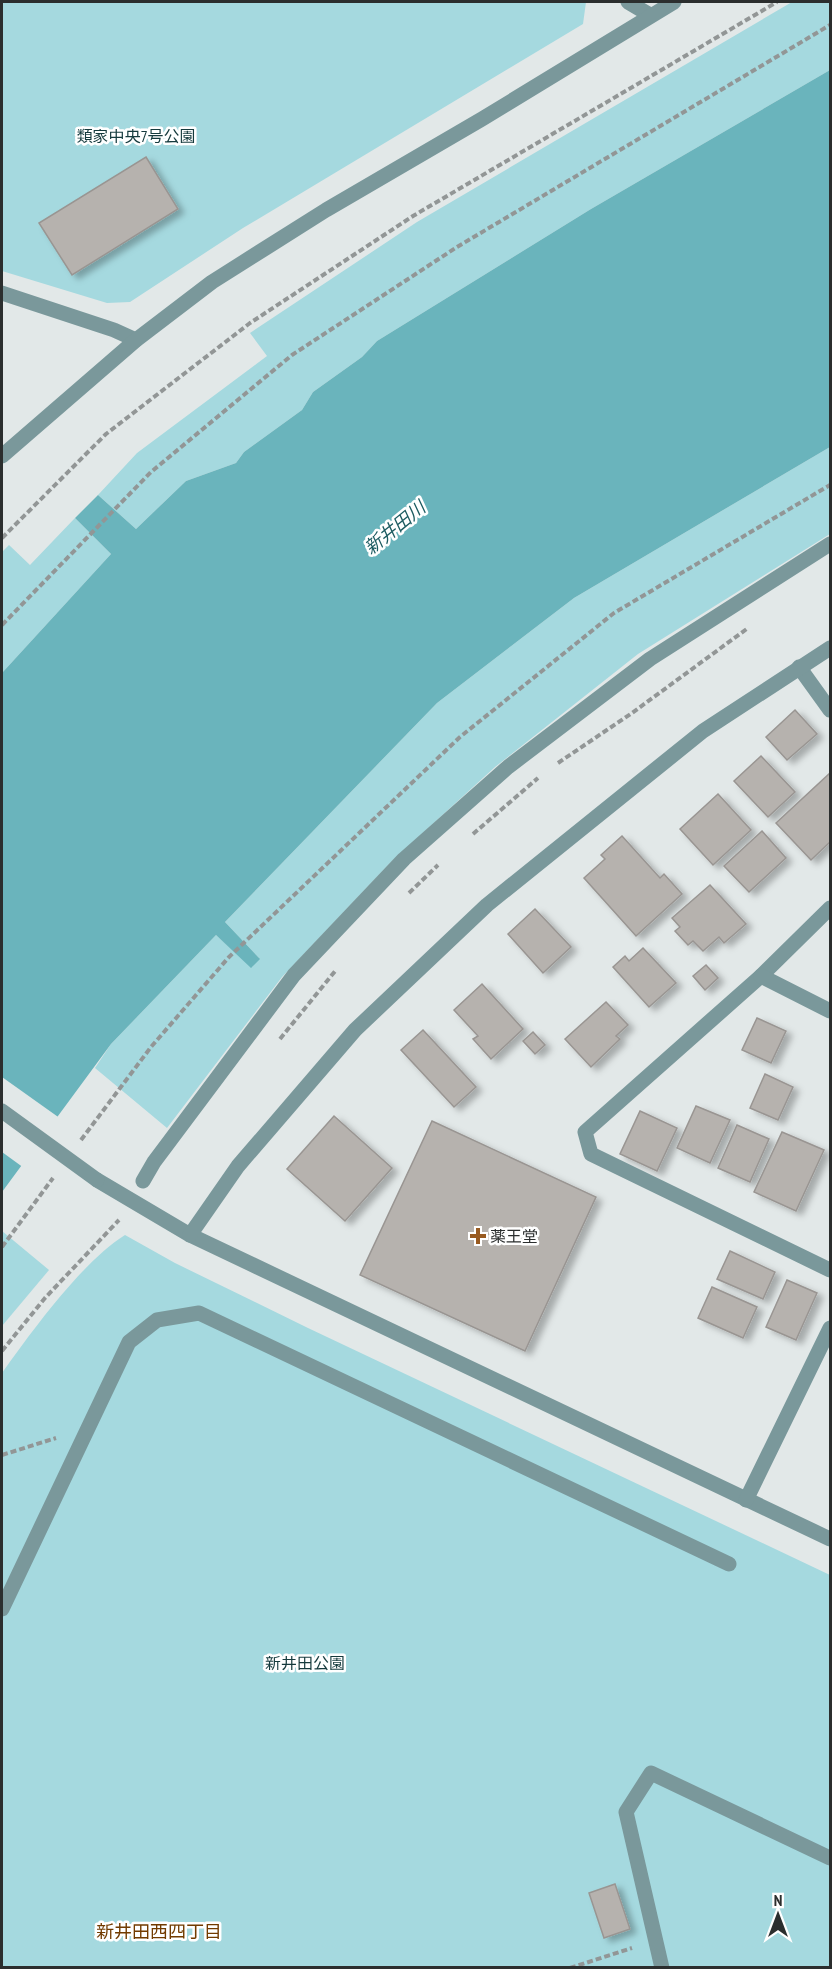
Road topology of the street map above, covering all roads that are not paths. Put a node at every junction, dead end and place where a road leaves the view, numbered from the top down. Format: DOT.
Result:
graph roads {
  1 [pos="628,2"];
  2 [pos="674,2"];
  3 [pos="650,15"];
  4 [pos="2,293"];
  5 [pos="136,340"];
  6 [pos="2,456"];
  7 [pos="831,544"];
  8 [pos="831,648"];
  9 [pos="799,667"];
  10 [pos="831,710"];
  11 [pos="831,908"];
  12 [pos="761,976"];
  13 [pos="831,1011"];
  14 [pos="2,1111"];
  15 [pos="143,1181"];
  16 [pos="190,1234"];
  17 [pos="831,1270"];
  18 [pos="831,1328"];
  19 [pos="746,1500"];
  20 [pos="831,1539"];
  21 [pos="729,1564"];
  22 [pos="2,1609"];
  23 [pos="831,1858"];
  24 [pos="662,1968"];
  1 -- 3 [label="street"];
  2 -- 3 [label="street"];
  3 -- 5 [label="street"];
  4 -- 5 [label="street"];
  5 -- 6 [label="street"];
  7 -- 15 [label="street"];
  8 -- 9 [label="street"];
  9 -- 10 [label="street"];
  9 -- 16 [label="street"];
  11 -- 12 [label="street"];
  12 -- 13 [label="street"];
  12 -- 17 [label="street"];
  14 -- 16 [label="street, bridge"];
  16 -- 19 [label="street"];
  18 -- 19 [label="street"];
  19 -- 20 [label="street"];
  21 -- 22 [label="street"];
  23 -- 24 [label="street"];
}
